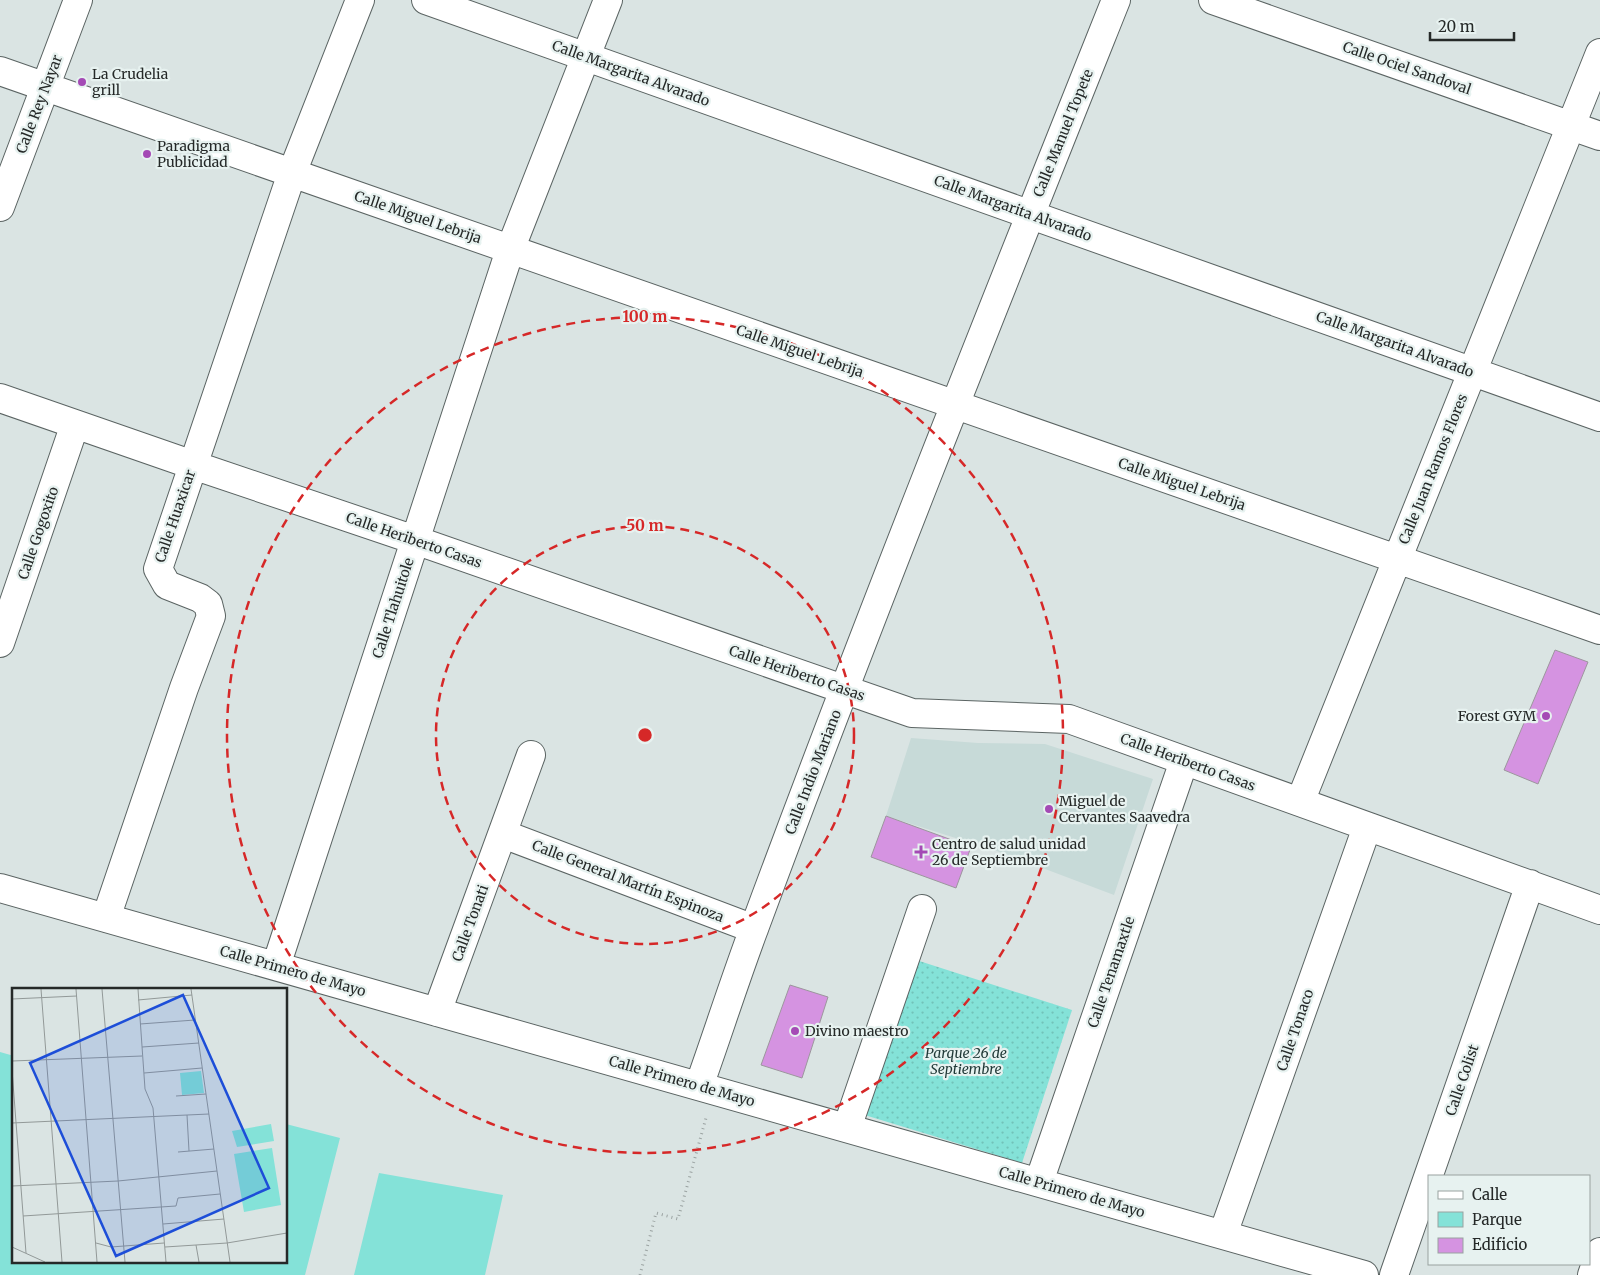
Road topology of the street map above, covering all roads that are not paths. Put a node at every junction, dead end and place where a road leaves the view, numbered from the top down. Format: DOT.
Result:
graph roads {
  1 [pos="78,0"];
  2 [pos="360,0"];
  3 [pos="426,0"];
  4 [pos="608,0"];
  5 [pos="1116,0"];
  6 [pos="1213,0"];
  7 [pos="1600,53"];
  8 [pos="586,57"];
  9 [pos="0,71"];
  10 [pos="45,87"];
  11 [pos="1571,126"];
  12 [pos="1600,136"];
  13 [pos="292,173"];
  14 [pos="0,207"];
  15 [pos="1030,215"];
  16 [pos="510,250"];
  17 [pos="1472,372"];
  18 [pos="0,398"];
  19 [pos="954,404"];
  20 [pos="1600,417"];
  21 [pos="76,424"];
  22 [pos="192,465"];
  23 [pos="415,540"];
  24 [pos="1397,559"];
  25 [pos="1600,630"];
  26 [pos="0,643"];
  27 [pos="844,690"];
  28 [pos="531,755"];
  29 [pos="1184,761"];
  30 [pos="1300,802"];
  31 [pos="1367,827"];
  32 [pos="503,834"];
  33 [pos="1530,884"];
  34 [pos="0,888"];
  35 [pos="922,909"];
  36 [pos="1600,910"];
  37 [pos="106,918"];
  38 [pos="754,929"];
  39 [pos="276,966"];
  40 [pos="437,1012"];
  41 [pos="707,1088"];
  42 [pos="847,1128"];
  43 [pos="1429,1175"];
  44 [pos="1428,1177"];
  45 [pos="1039,1182"];
  46 [pos="1223,1234"];
  47 [pos="1600,1252"];
  48 [pos="1364,1275"];
  49 [pos="1394,1275"];
  50 [pos="1592,1275"];
  1 -- 10 [label="street, Calle Rey Nayar"];
  2 -- 13 [label="street, Calle Huaxicar"];
  3 -- 8 [label="street, Calle Margarita Alvarado"];
  4 -- 8 [label="street, Calle Tlahuitole"];
  5 -- 15 [label="street, Calle Manuel Topete"];
  6 -- 11 [label="street, Calle Ociel Sandoval"];
  7 -- 11 [label="street, Calle Juan Ramos Flores"];
  8 -- 15 [label="street, Calle Margarita Alvarado"];
  8 -- 16 [label="street, Calle Tlahuitole"];
  9 -- 10 [label="street, Calle Miguel Lebrija"];
  10 -- 13 [label="street, Calle Miguel Lebrija"];
  10 -- 14 [label="street, Calle Rey Nayar"];
  11 -- 12 [label="street, Calle Ociel Sandoval"];
  11 -- 17 [label="street, Calle Juan Ramos Flores"];
  13 -- 16 [label="street, Calle Miguel Lebrija"];
  13 -- 22 [label="street, Calle Huaxicar"];
  15 -- 17 [label="street, Calle Margarita Alvarado"];
  15 -- 19 [label="street, Calle Manuel Topete"];
  16 -- 19 [label="street, Calle Miguel Lebrija"];
  16 -- 23 [label="street, Calle Tlahuitole"];
  17 -- 20 [label="street, Calle Margarita Alvarado"];
  17 -- 24 [label="street, Calle Juan Ramos Flores"];
  18 -- 21 [label="street, Calle Heriberto Casas"];
  19 -- 24 [label="street, Calle Miguel Lebrija"];
  19 -- 27 [label="street, Calle Indio Mariano"];
  21 -- 22 [label="street, Calle Heriberto Casas"];
  21 -- 26 [label="street, Calle Gogoxito"];
  22 -- 23 [label="street, Calle Heriberto Casas"];
  22 -- 37 [label="street, Calle Huaxicar"];
  23 -- 27 [label="street, Calle Heriberto Casas"];
  23 -- 39 [label="street, Calle Tlahuitole"];
  24 -- 25 [label="street, Calle Miguel Lebrija"];
  24 -- 30 [label="street, Calle Juan Ramos Flores"];
  27 -- 29 [label="street, Calle Heriberto Casas"];
  27 -- 38 [label="street, Calle Indio Mariano"];
  28 -- 32 [label="street, Calle Tonati"];
  29 -- 30 [label="street, Calle Heriberto Casas"];
  29 -- 45 [label="street, Calle Tenamaxtle"];
  30 -- 31 [label="street, Calle Heriberto Casas"];
  31 -- 33 [label="street, Calle Heriberto Casas"];
  31 -- 46 [label="street, Calle Tonaco"];
  32 -- 38 [label="street, Calle General Martín Espinoza"];
  32 -- 40 [label="street, Calle Tonati"];
  33 -- 36 [label="street, Calle Heriberto Casas"];
  33 -- 43 [label="street, Calle Colist"];
  34 -- 37 [label="street, Calle Primero de Mayo"];
  35 -- 42 [label="street"];
  37 -- 39 [label="street, Calle Primero de Mayo"];
  38 -- 41 [label="street, Calle Indio Mariano"];
  39 -- 40 [label="street, Calle Primero de Mayo"];
  40 -- 41 [label="street, Calle Primero de Mayo"];
  41 -- 42 [label="street, Calle Primero de Mayo"];
  42 -- 45 [label="street, Calle Primero de Mayo"];
  44 -- 49 [label="street, Calle Colist"];
  45 -- 46 [label="street, Calle Primero de Mayo"];
  46 -- 48 [label="street, Calle Primero de Mayo"];
  47 -- 50 [label="street"];
}
